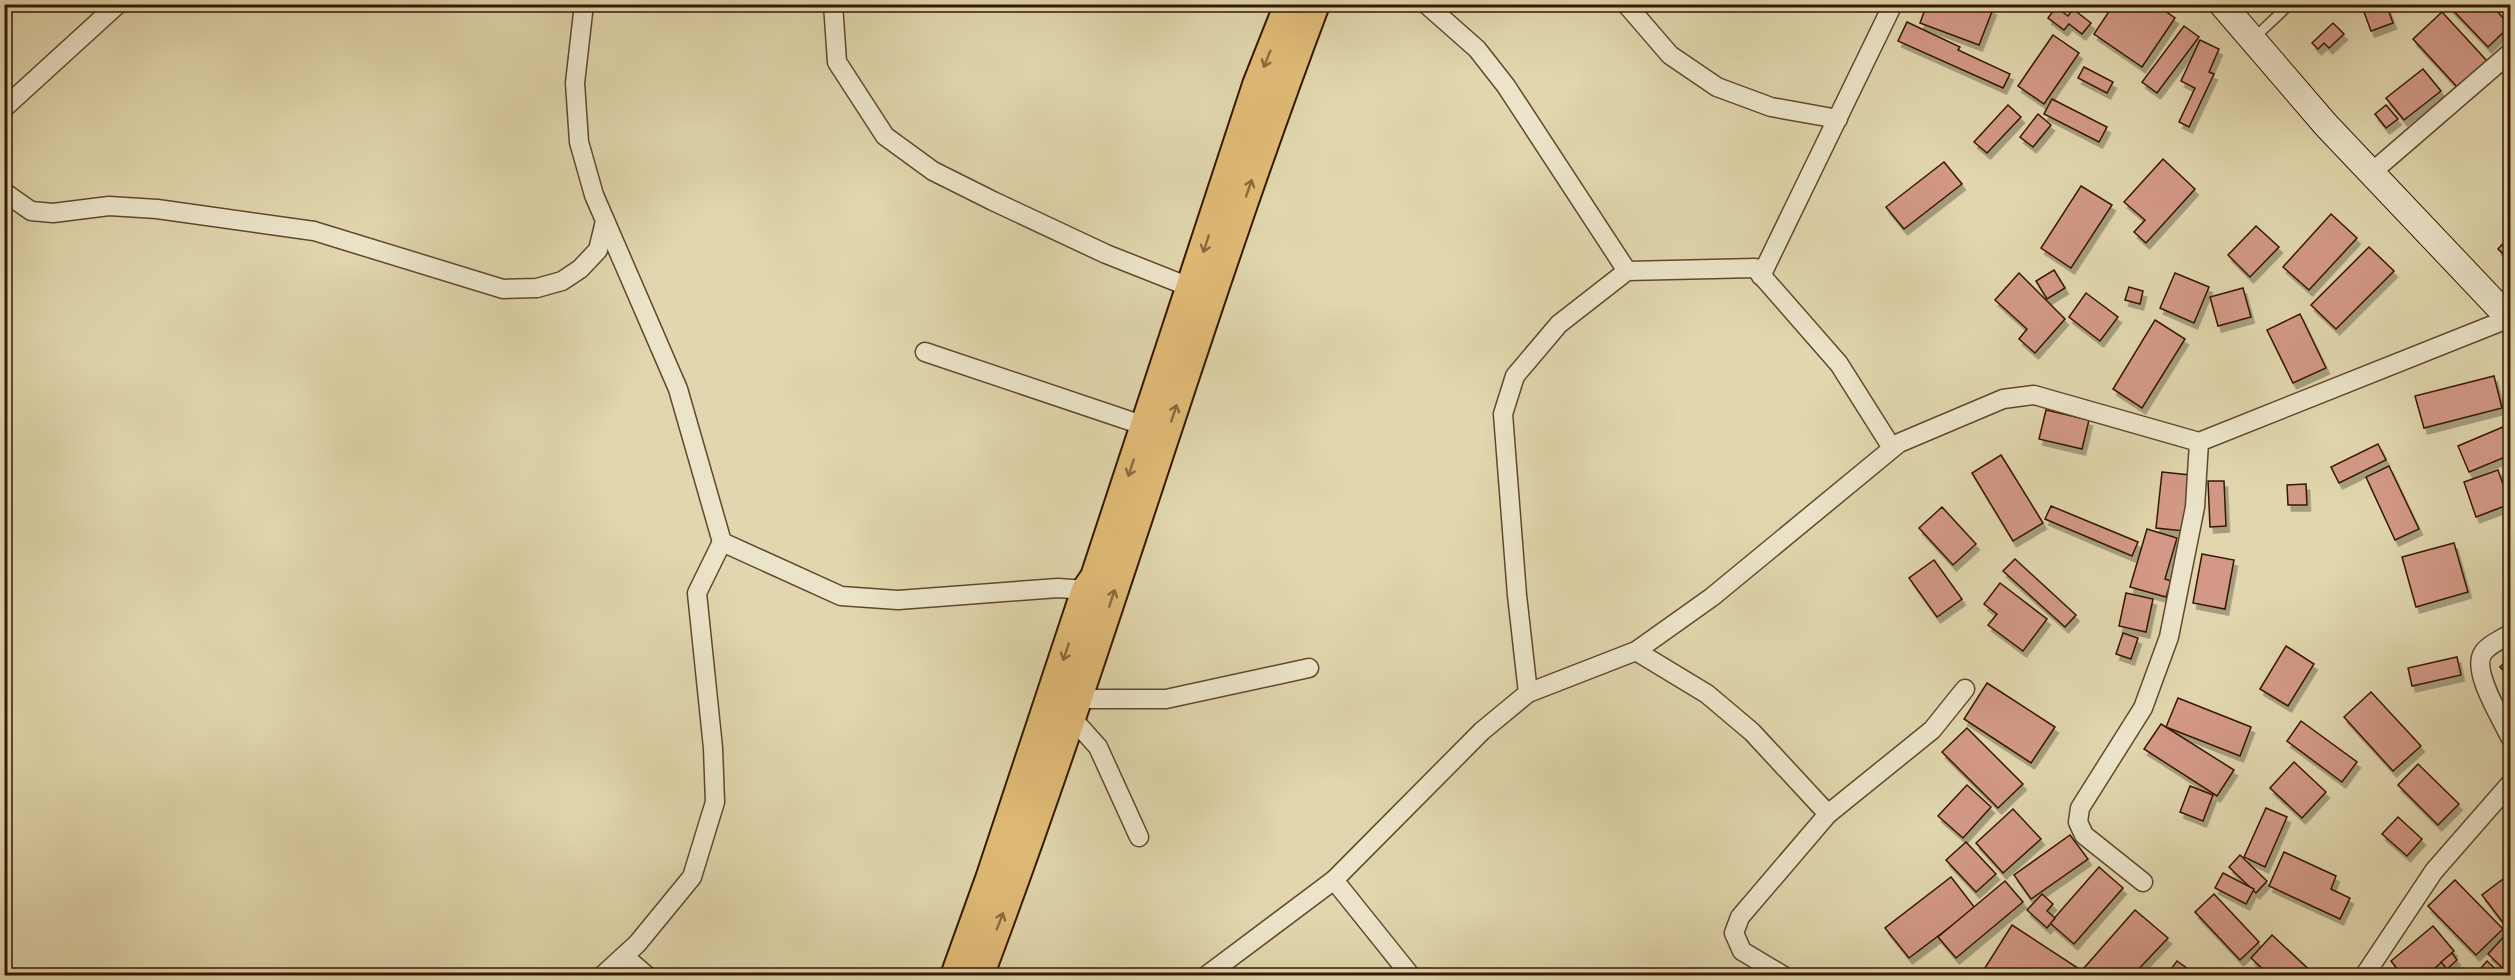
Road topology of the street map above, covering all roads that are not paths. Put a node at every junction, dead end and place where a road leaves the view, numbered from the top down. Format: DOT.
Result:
graph roads {
  1 [pos="118,4"];
  2 [pos="584,4"];
  3 [pos="833,4"];
  4 [pos="1289,4"];
  5 [pos="1315,4"];
  6 [pos="1426,4"];
  7 [pos="1626,4"];
  8 [pos="1893,4"];
  9 [pos="2222,4"];
  10 [pos="2290,4"];
  11 [pos="2252,40"];
  12 [pos="2511,53"];
  13 [pos="4,108"];
  14 [pos="1838,119"];
  15 [pos="2371,172"];
  16 [pos="4,192"];
  17 [pos="605,221"];
  18 [pos="1627,271"];
  19 [pos="1761,276"];
  20 [pos="1191,288"];
  21 [pos="2510,318"];
  22 [pos="925,352"];
  23 [pos="1145,426"];
  24 [pos="2199,442"];
  25 [pos="1892,448"];
  26 [pos="722,542"];
  27 [pos="1086,590"];
  28 [pos="2511,634"];
  29 [pos="1636,651"];
  30 [pos="1309,668"];
  31 [pos="1965,689"];
  32 [pos="1528,693"];
  33 [pos="1075,708"];
  34 [pos="2511,737"];
  35 [pos="2511,784"];
  36 [pos="1828,814"];
  37 [pos="1139,837"];
  38 [pos="1334,880"];
  39 [pos="2143,882"];
  40 [pos="624,956"];
  41 [pos="602,975"];
  42 [pos="647,975"];
  43 [pos="955,975"];
  44 [pos="979,975"];
  45 [pos="1206,975"];
  46 [pos="1411,975"];
  47 [pos="1784,975"];
  48 [pos="2364,975"];
  1 -- 13 [label="street"];
  2 -- 17 [label="street"];
  3 -- 20 [label="street"];
  4 -- 20 [label="main road, one-way"];
  33 -- 5 [label="main road, one-way"];
  6 -- 18 [label="street"];
  7 -- 14 [label="street"];
  8 -- 14 [label="street"];
  9 -- 11 [label="main road"];
  10 -- 11 [label="lane"];
  11 -- 15 [label="main road"];
  12 -- 15 [label="street"];
  14 -- 19 [label="street"];
  15 -- 21 [label="main road"];
  16 -- 17 [label="street"];
  17 -- 26 [label="street"];
  18 -- 19 [label="street"];
  18 -- 32 [label="street"];
  19 -- 25 [label="street"];
  20 -- 23 [label="main road"];
  21 -- 24 [label="street"];
  22 -- 23 [label="street"];
  23 -- 27 [label="main road, one-way"];
  24 -- 25 [label="street"];
  24 -- 39 [label="street"];
  25 -- 29 [label="street"];
  26 -- 27 [label="street"];
  26 -- 40 [label="street"];
  27 -- 43 [label="main road, one-way"];
  28 -- 34 [label="street"];
  29 -- 32 [label="street"];
  29 -- 36 [label="street"];
  30 -- 33 [label="street"];
  31 -- 36 [label="street"];
  32 -- 38 [label="street"];
  33 -- 37 [label="street"];
  44 -- 33 [label="main road, one-way"];
  35 -- 48 [label="street"];
  36 -- 47 [label="street"];
  38 -- 45 [label="street"];
  38 -- 46 [label="street"];
  40 -- 41 [label="street"];
  40 -- 42 [label="street"];
}
